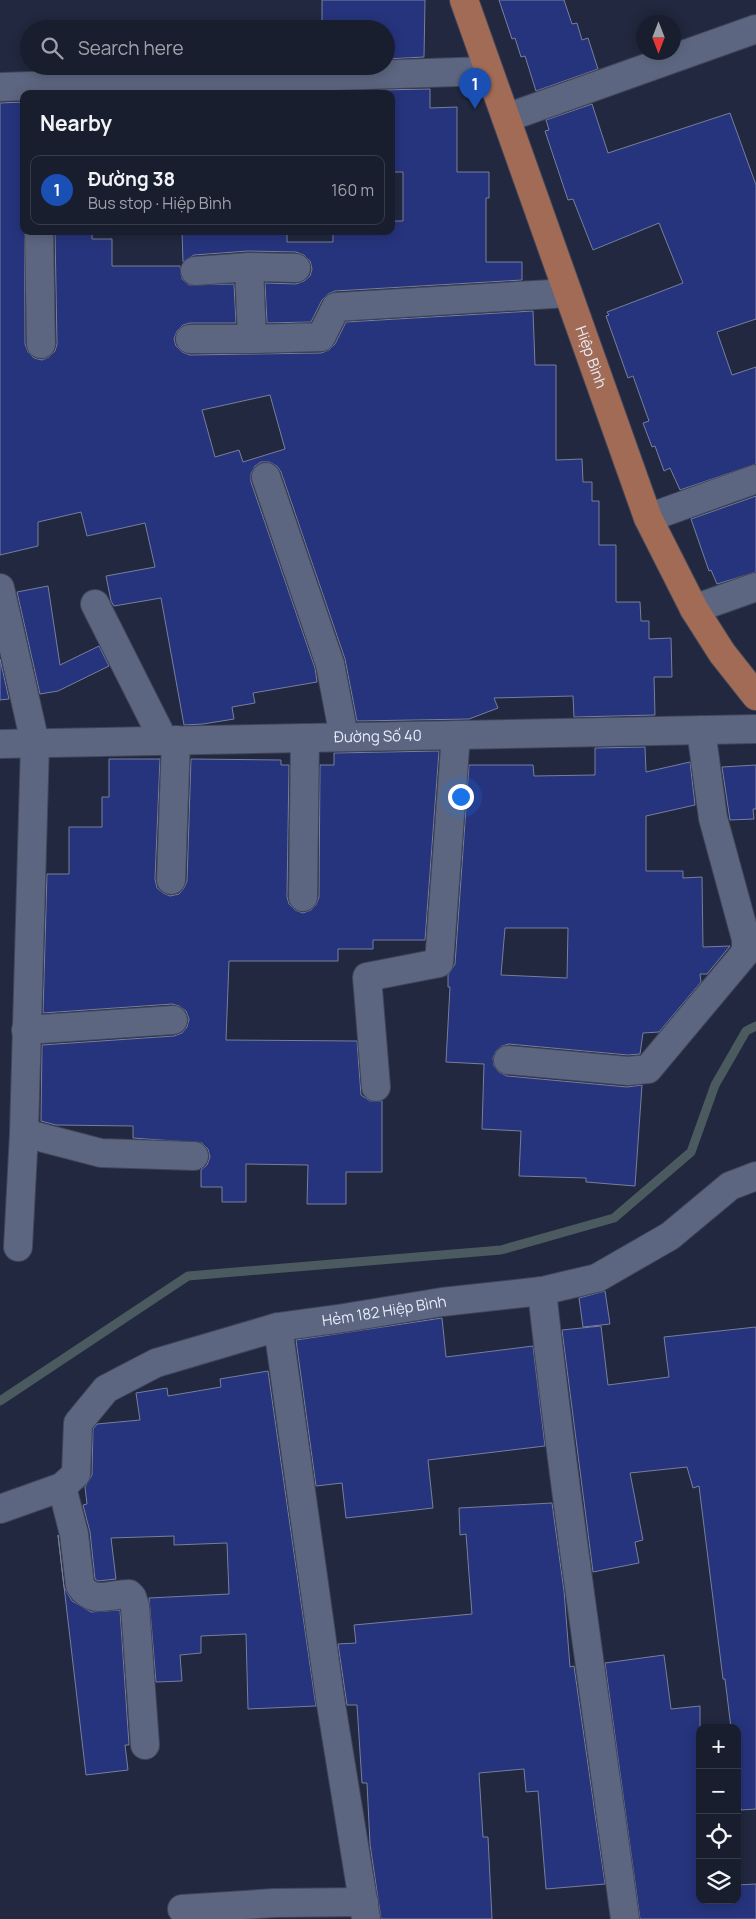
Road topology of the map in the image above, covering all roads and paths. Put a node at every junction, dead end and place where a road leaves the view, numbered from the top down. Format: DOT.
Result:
graph roads {
  1 [pos="464,0"];
  2 [pos="756,29"];
  3 [pos="488,71"];
  4 [pos="388,75"];
  5 [pos="395,75"];
  6 [pos="0,87"];
  7 [pos="36,89"];
  8 [pos="506,118"];
  9 [pos="39,235"];
  10 [pos="249,267"];
  11 [pos="296,268"];
  12 [pos="195,271"];
  13 [pos="568,294"];
  14 [pos="190,338"];
  15 [pos="252,340"];
  16 [pos="41,344"];
  17 [pos="266,477"];
  18 [pos="756,479"];
  19 [pos="648,518"];
  20 [pos="756,587"];
  21 [pos="0,588"];
  22 [pos="95,604"];
  23 [pos="694,609"];
  24 [pos="756,696"];
  25 [pos="756,729"];
  26 [pos="701,730"];
  27 [pos="456,735"];
  28 [pos="344,737"];
  29 [pos="305,738"];
  30 [pos="170,741"];
  31 [pos="35,743"];
  32 [pos="0,744"];
  33 [pos="171,880"];
  34 [pos="303,897"];
  35 [pos="173,1020"];
  36 [pos="26,1030"];
  37 [pos="508,1060"];
  38 [pos="376,1087"];
  39 [pos="24,1133"];
  40 [pos="194,1156"];
  41 [pos="756,1176"];
  42 [pos="18,1247"];
  43 [pos="542,1290"];
  44 [pos="278,1326"];
  45 [pos="62,1487"];
  46 [pos="0,1508"];
  47 [pos="145,1745"];
  48 [pos="182,1910"];
  49 [pos="365,1911"];
  50 [pos="626,1919"];
  1 -- 3 [label="main road, Hiệp Bình"];
  2 -- 8 [label="street"];
  3 -- 5 [label="street"];
  3 -- 8 [label="main road, Hiệp Bình"];
  4 -- 7 [label="street"];
  6 -- 7 [label="street"];
  8 -- 13 [label="main road, Hiệp Bình"];
  9 -- 16 [label="street"];
  10 -- 11 [label="street"];
  10 -- 12 [label="street"];
  10 -- 15 [label="street"];
  13 -- 15 [label="street"];
  13 -- 19 [label="main road, Hiệp Bình"];
  14 -- 15 [label="street"];
  17 -- 28 [label="street"];
  18 -- 19 [label="street"];
  19 -- 23 [label="main road, Hiệp Bình"];
  20 -- 23 [label="street"];
  21 -- 31 [label="street"];
  22 -- 30 [label="street"];
  23 -- 24 [label="main road, Hiệp Bình"];
  25 -- 26 [label="street, Đường Số 40"];
  26 -- 27 [label="street, Đường Số 40"];
  26 -- 37 [label="street"];
  27 -- 28 [label="street, Đường Số 40"];
  27 -- 38 [label="street"];
  28 -- 29 [label="street, Đường Số 40"];
  29 -- 30 [label="street, Đường Số 40"];
  29 -- 34 [label="street"];
  30 -- 31 [label="street, Đường Số 40"];
  30 -- 33 [label="street"];
  31 -- 32 [label="street, Đường Số 40"];
  31 -- 36 [label="street"];
  35 -- 36 [label="street"];
  36 -- 39 [label="street"];
  39 -- 40 [label="street"];
  39 -- 42 [label="street"];
  41 -- 43 [label="street, Hẻm 182 Hiệp Bình"];
  43 -- 44 [label="street, Hẻm 182 Hiệp Bình"];
  43 -- 50 [label="street"];
  44 -- 45 [label="street, Hẻm 182 Hiệp Bình"];
  44 -- 49 [label="street"];
  45 -- 46 [label="street"];
  45 -- 47 [label="street"];
  48 -- 49 [label="street"];
}
